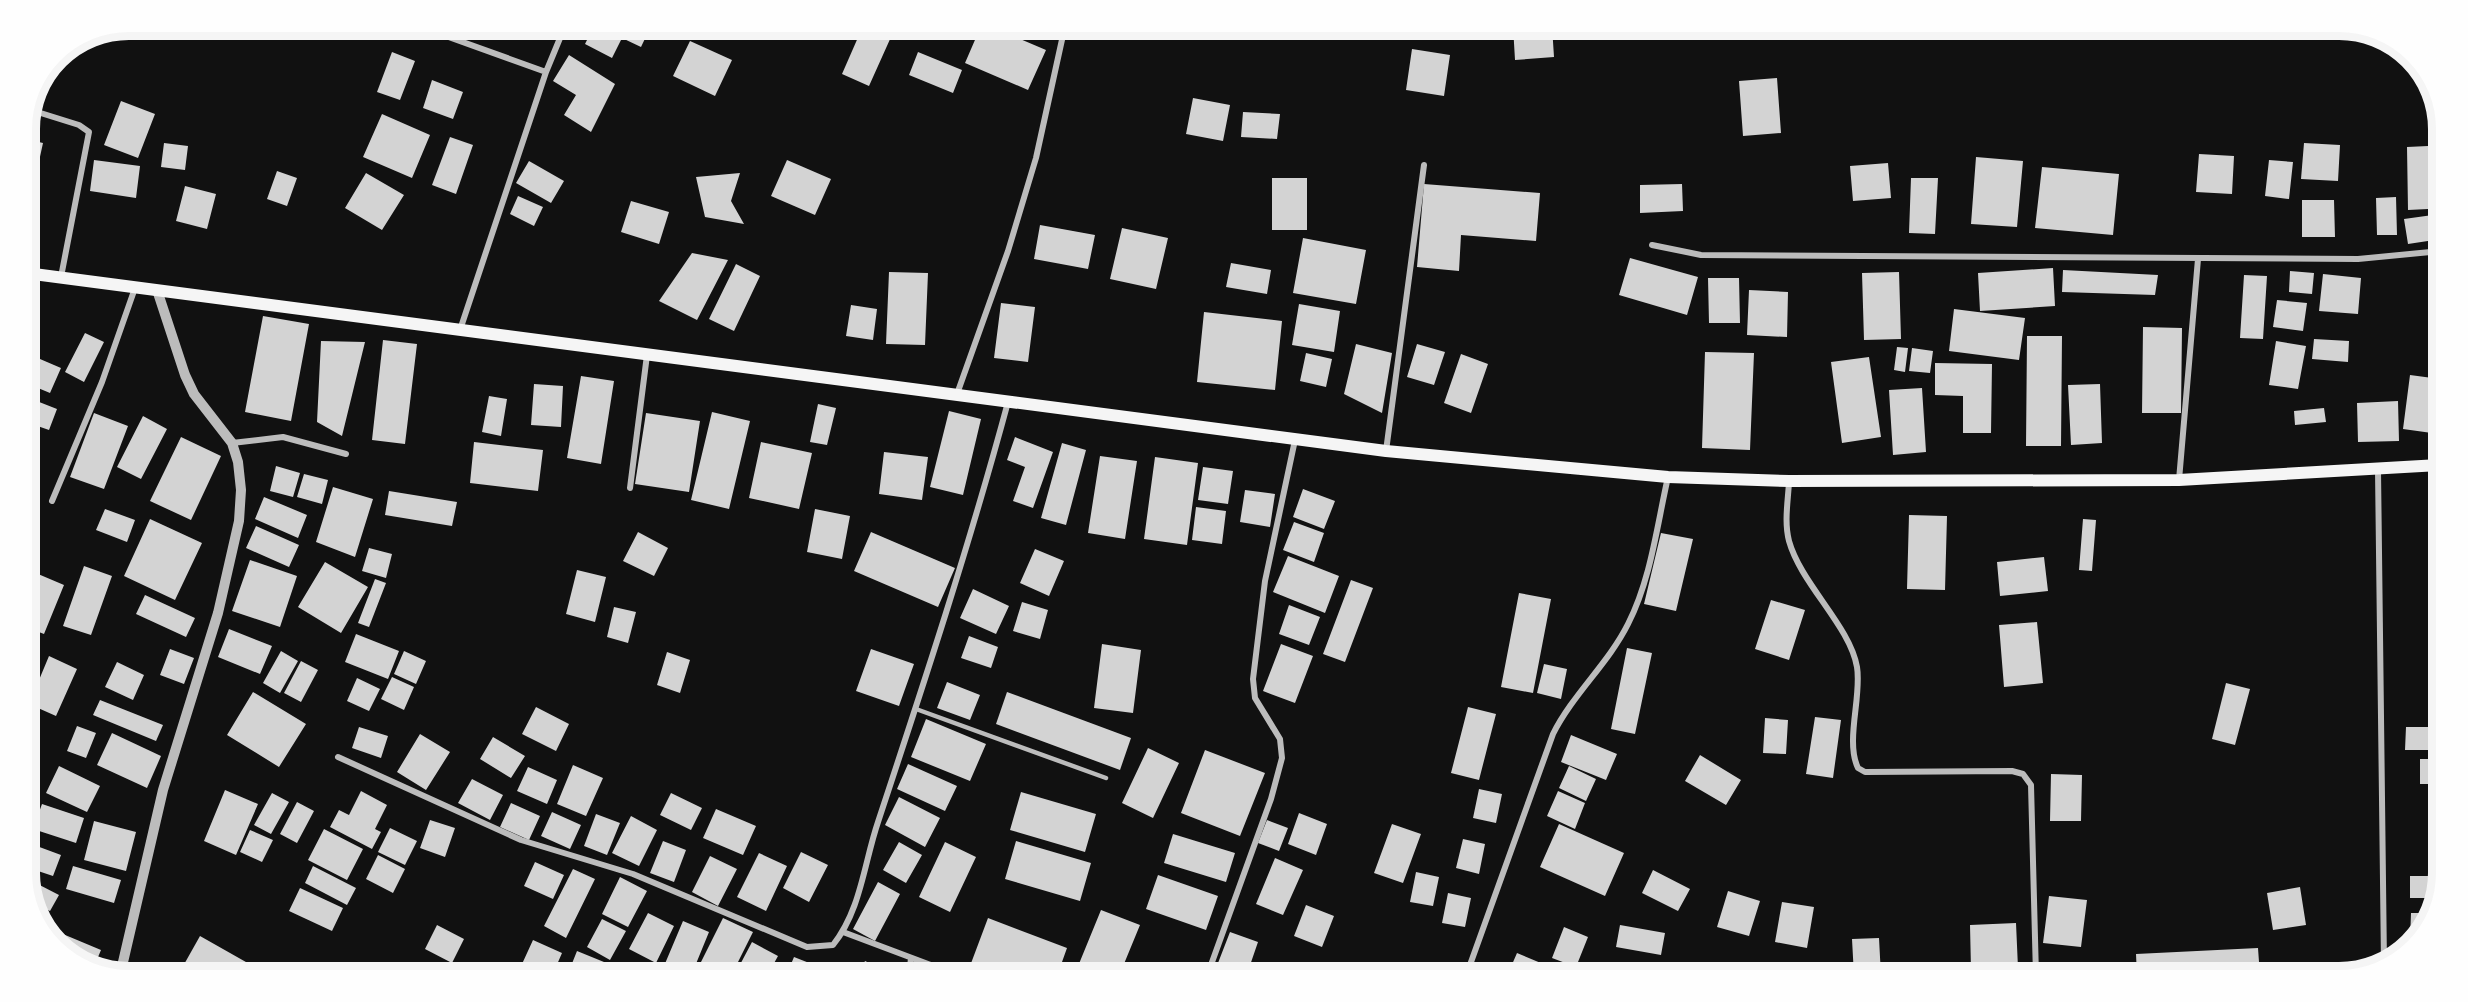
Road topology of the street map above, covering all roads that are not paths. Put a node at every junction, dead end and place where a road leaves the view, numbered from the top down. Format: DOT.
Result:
graph roads {
  1 [pos="446,36"];
  2 [pos="561,36"];
  3 [pos="1063,36"];
  4 [pos="546,72"];
  5 [pos="38,112"];
  6 [pos="1424,165"];
  7 [pos="1652,245"];
  8 [pos="2432,252"];
  9 [pos="2198,258"];
  10 [pos="36,274"];
  11 [pos="61,278"];
  12 [pos="135,287"];
  13 [pos="157,290"];
  14 [pos="460,330"];
  15 [pos="647,354"];
  16 [pos="957,395"];
  17 [pos="1008,402"];
  18 [pos="1295,439"];
  19 [pos="232,442"];
  20 [pos="1386,451"];
  21 [pos="346,454"];
  22 [pos="2432,466"];
  23 [pos="2378,470"];
  24 [pos="1668,477"];
  25 [pos="2179,480"];
  26 [pos="1789,481"];
  27 [pos="630,488"];
  28 [pos="52,501"];
  29 [pos="916,709"];
  30 [pos="338,757"];
  31 [pos="1107,778"];
  32 [pos="843,932"];
  33 [pos="2384,954"];
  34 [pos="911,958"];
  35 [pos="122,965"];
  36 [pos="910,966"];
  37 [pos="933,966"];
  38 [pos="1211,966"];
  39 [pos="1470,966"];
  40 [pos="2036,966"];
  1 -- 4 [label="street"];
  2 -- 4 [label="street"];
  3 -- 16 [label="street"];
  4 -- 14 [label="street"];
  5 -- 11 [label="street"];
  6 -- 20 [label="street"];
  7 -- 9 [label="street"];
  8 -- 9 [label="street"];
  9 -- 25 [label="street"];
  10 -- 11 [label="main road"];
  11 -- 12 [label="main road"];
  12 -- 13 [label="main road"];
  12 -- 28 [label="street"];
  13 -- 14 [label="main road"];
  13 -- 19 [label="street"];
  14 -- 15 [label="main road"];
  15 -- 16 [label="main road"];
  15 -- 27 [label="street"];
  16 -- 17 [label="main road"];
  17 -- 18 [label="main road"];
  17 -- 29 [label="street"];
  18 -- 20 [label="main road"];
  18 -- 38 [label="street"];
  19 -- 21 [label="street"];
  19 -- 35 [label="street"];
  20 -- 24 [label="main road"];
  22 -- 23 [label="main road"];
  23 -- 25 [label="main road"];
  23 -- 33 [label="street"];
  24 -- 26 [label="main road"];
  24 -- 39 [label="street"];
  25 -- 26 [label="main road"];
  26 -- 40 [label="street"];
  29 -- 31 [label="lane"];
  29 -- 32 [label="street"];
  30 -- 32 [label="street"];
  32 -- 34 [label="street"];
  34 -- 36 [label="street"];
  34 -- 37 [label="street"];
}
